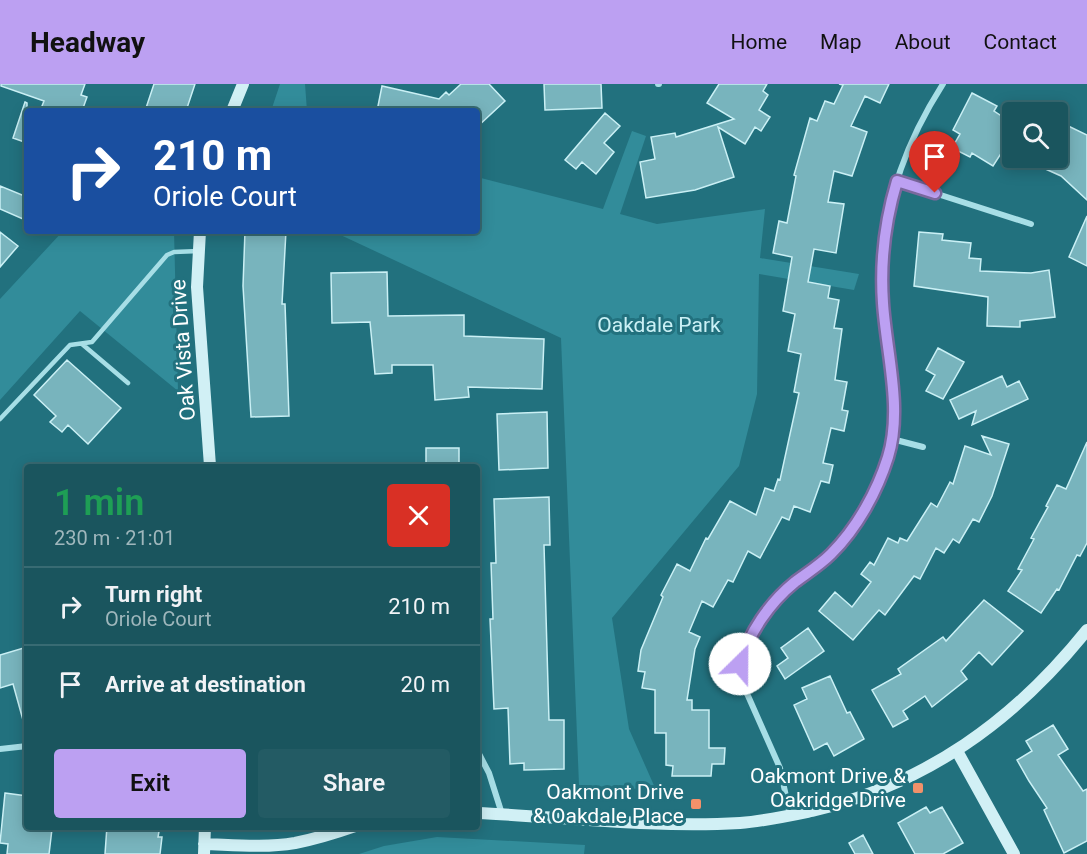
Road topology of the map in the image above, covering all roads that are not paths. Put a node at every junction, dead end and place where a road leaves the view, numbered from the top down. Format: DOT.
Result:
graph roads {
  1 [pos="243,84"];
  2 [pos="943,84"];
  3 [pos="233,108"];
  4 [pos="897,181"];
  5 [pos="1031,224"];
  6 [pos="200,234"];
  7 [pos="199,251"];
  8 [pos="82,344"];
  9 [pos="128,382"];
  10 [pos="0,419"];
  11 [pos="892,439"];
  12 [pos="923,447"];
  13 [pos="210,464"];
  14 [pos="1087,630"];
  15 [pos="24,746"];
  16 [pos="0,749"];
  17 [pos="957,751"];
  18 [pos="480,756"];
  19 [pos="480,813"];
  20 [pos="502,814"];
  21 [pos="790,816"];
  22 [pos="205,830"];
  23 [pos="342,830"];
  24 [pos="204,849"];
  25 [pos="1014,854"];
  1 -- 3 [label="street"];
  2 -- 4 [label="street"];
  4 -- 5 [label="street"];
  4 -- 11 [label="street"];
  6 -- 7 [label="street, Oak Vista Drive"];
  7 -- 8 [label="lane"];
  7 -- 13 [label="street, Oak Vista Drive"];
  8 -- 9 [label="lane"];
  8 -- 10 [label="lane"];
  11 -- 12 [label="street"];
  11 -- 21 [label="street"];
  14 -- 17 [label="street"];
  15 -- 16 [label="street"];
  17 -- 21 [label="street"];
  17 -- 25 [label="street"];
  18 -- 20 [label="street"];
  19 -- 20 [label="street"];
  20 -- 21 [label="street"];
  22 -- 24 [label="street"];
  23 -- 24 [label="street"];
}
